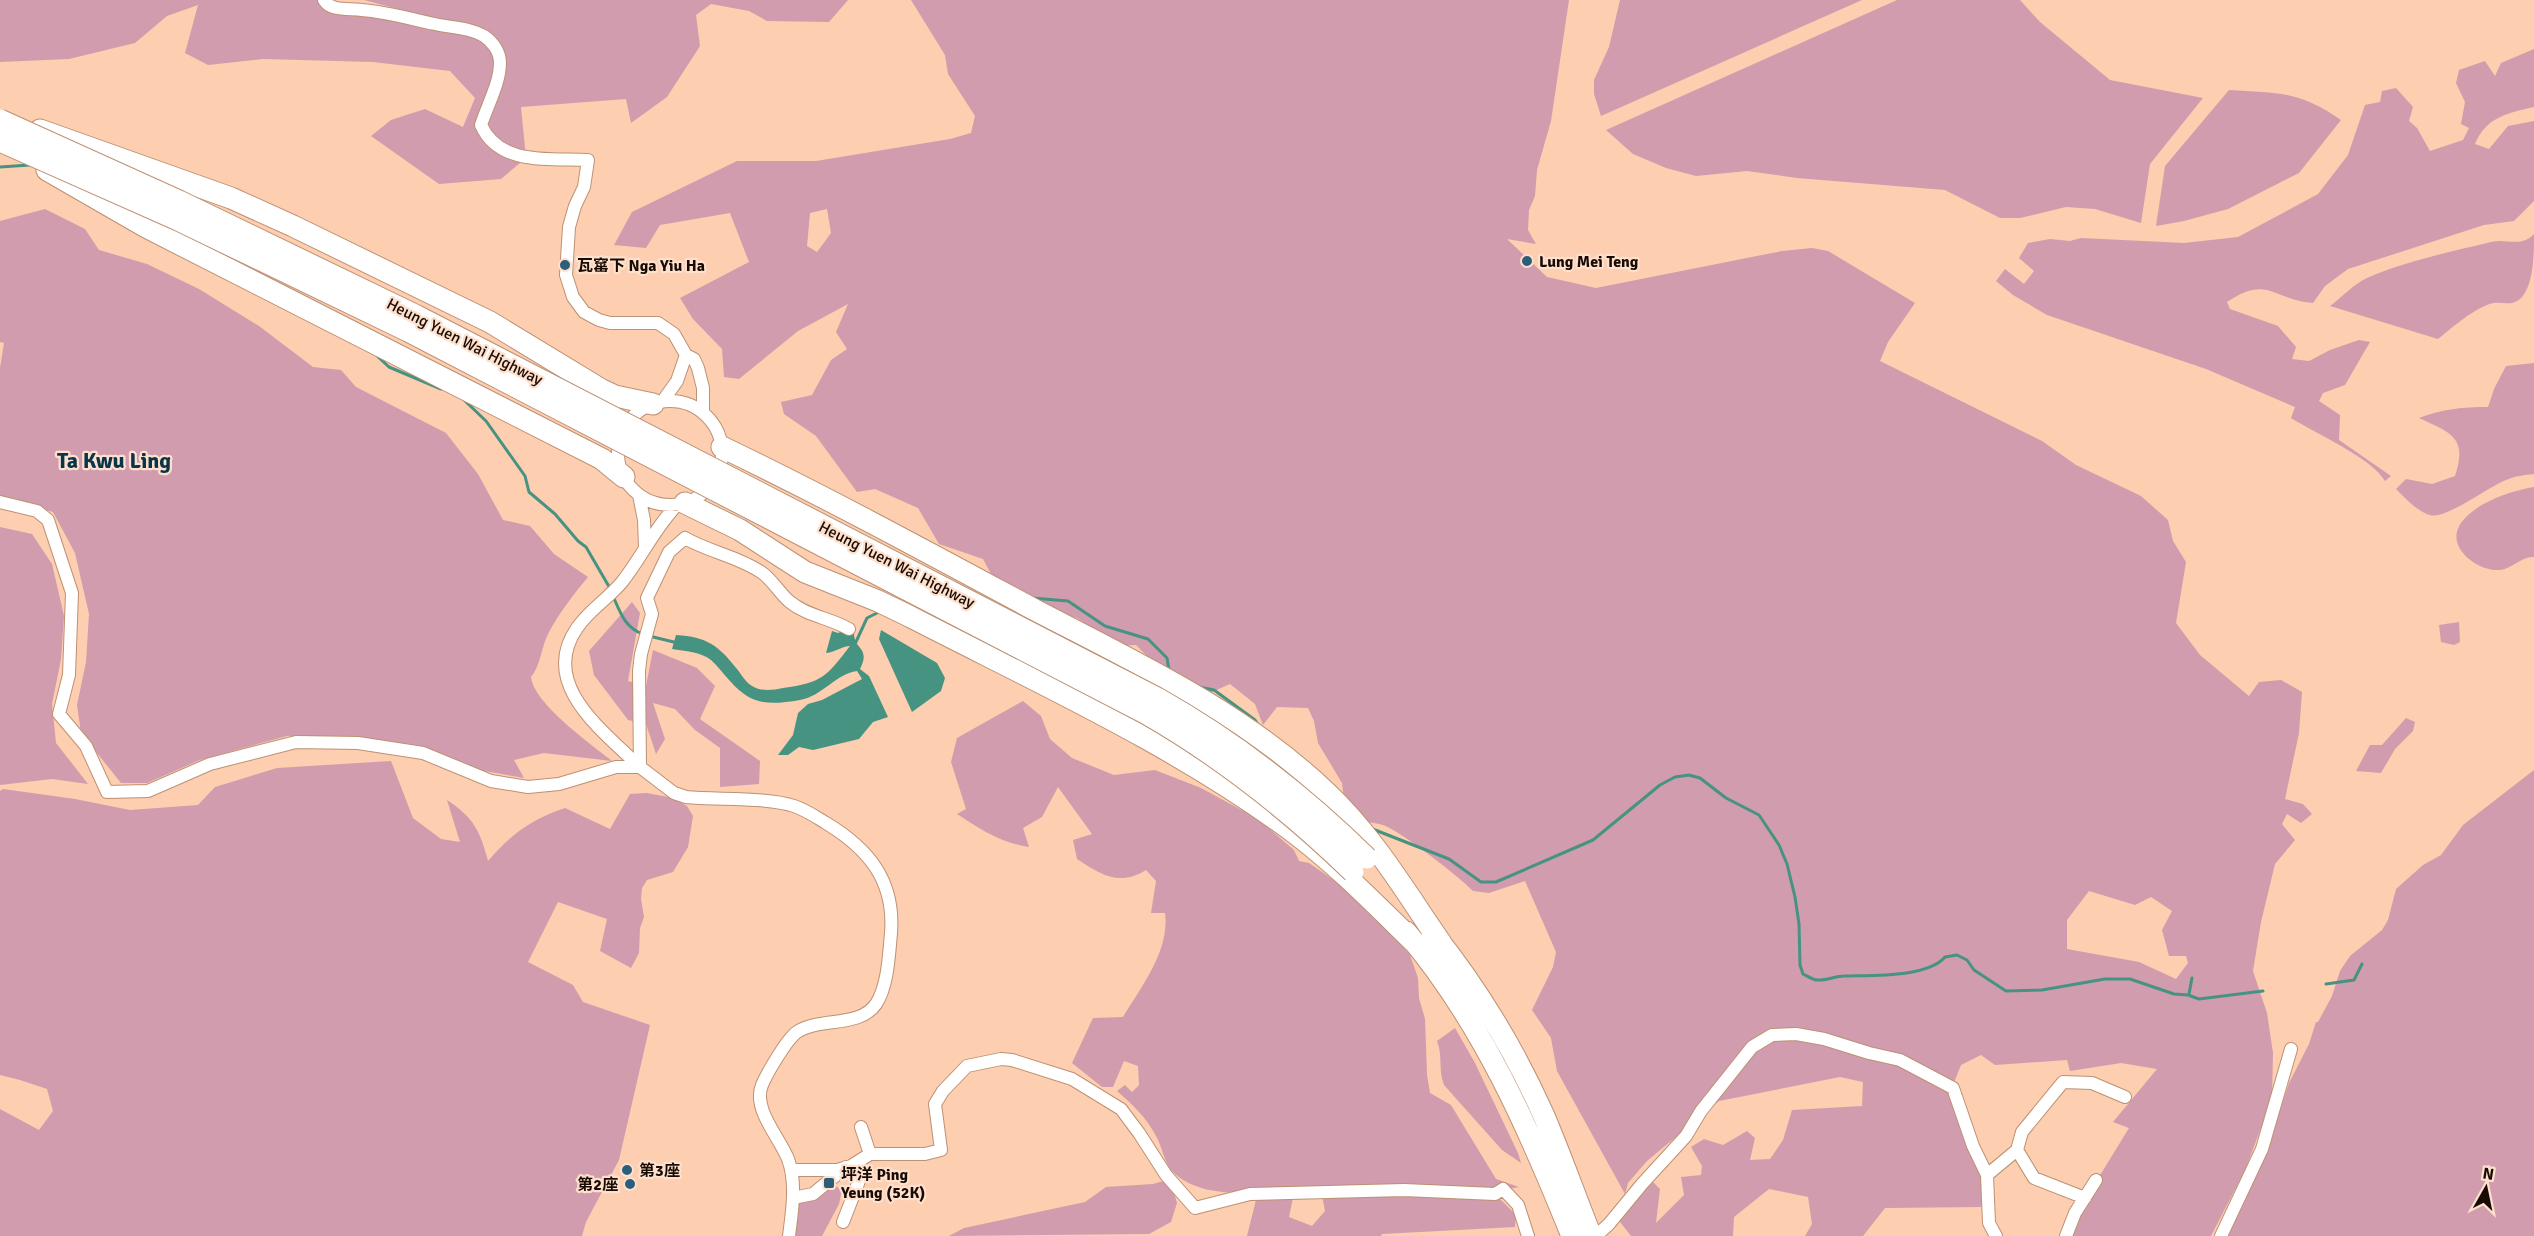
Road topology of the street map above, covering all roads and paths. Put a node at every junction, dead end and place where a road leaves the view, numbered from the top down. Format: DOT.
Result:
graph roads {
  1 [pos="324,0"];
  2 [pos="0,118"];
  3 [pos="0,142"];
  4 [pos="686,355"];
  5 [pos="657,403"];
  6 [pos="703,413"];
  7 [pos="722,447"];
  8 [pos="624,477"];
  9 [pos="639,495"];
  10 [pos="0,502"];
  11 [pos="682,504"];
  12 [pos="645,549"];
  13 [pos="849,629"];
  14 [pos="639,767"];
  15 [pos="1361,864"];
  16 [pos="2291,1049"];
  17 [pos="2125,1097"];
  18 [pos="861,1127"];
  19 [pos="2017,1150"];
  20 [pos="870,1154"];
  21 [pos="846,1167"];
  22 [pos="790,1170"];
  23 [pos="1987,1175"];
  24 [pos="2096,1180"];
  25 [pos="793,1198"];
  26 [pos="2085,1198"];
  27 [pos="843,1222"];
  28 [pos="1583,1234"];
  29 [pos="789,1236"];
  30 [pos="1528,1236"];
  31 [pos="1996,1236"];
  32 [pos="2066,1236"];
  33 [pos="2221,1236"];
  1 -- 4 [label="street"];
  2 -- 5 [label="highway"];
  2 -- 15 [label="highway, Heung Yuen Wai Highway, bridge"];
  3 -- 8 [label="highway, bridge"];
  3 -- 15 [label="highway, Heung Yuen Wai Highway, bridge"];
  4 -- 5 [label="street"];
  4 -- 6 [label="street"];
  5 -- 6 [label="street"];
  5 -- 8 [label="street"];
  6 -- 7 [label="street"];
  7 -- 11 [label="street"];
  7 -- 15 [label="highway"];
  8 -- 9 [label="street"];
  9 -- 11 [label="street"];
  9 -- 12 [label="street"];
  10 -- 14 [label="street"];
  11 -- 12 [label="street"];
  11 -- 15 [label="highway"];
  12 -- 14 [label="street"];
  13 -- 14 [label="street"];
  14 -- 22 [label="street"];
  15 -- 28 [label="highway, Heung Yuen Wai Highway"];
  15 -- 28 [label="highway, Heung Yuen Wai Highway"];
  16 -- 33 [label="street"];
  17 -- 19 [label="street"];
  18 -- 20 [label="street"];
  19 -- 23 [label="street"];
  19 -- 26 [label="street"];
  20 -- 21 [label="street"];
  20 -- 30 [label="street"];
  21 -- 22 [label="street"];
  21 -- 25 [label="street"];
  21 -- 27 [label="street"];
  22 -- 25 [label="street"];
  23 -- 28 [label="street"];
  23 -- 31 [label="street"];
  24 -- 26 [label="street"];
  25 -- 29 [label="street"];
  26 -- 32 [label="street"];
}
